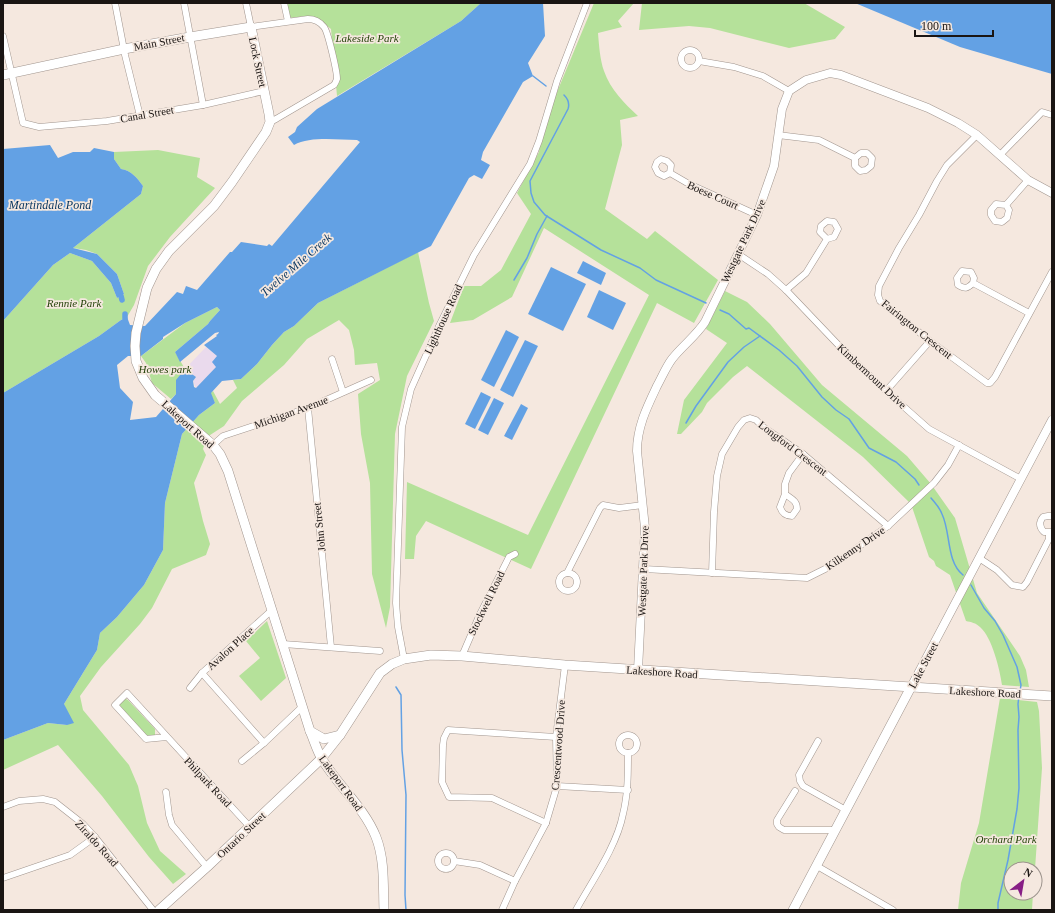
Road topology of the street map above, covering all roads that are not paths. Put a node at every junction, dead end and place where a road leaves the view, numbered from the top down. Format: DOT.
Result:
graph roads {
  1 [pos="116,3"];
  2 [pos="184,3"];
  3 [pos="246,3"];
  4 [pos="284,3"];
  5 [pos="587,3"];
  6 [pos="288,21"];
  7 [pos="251,27"];
  8 [pos="3,36"];
  9 [pos="190,36"];
  10 [pos="124,49"];
  11 [pos="699,62"];
  12 [pos="7,74"];
  13 [pos="264,91"];
  14 [pos="790,91"];
  15 [pos="203,105"];
  16 [pos="1052,115"];
  17 [pos="140,116"];
  18 [pos="270,122"];
  19 [pos="778,135"];
  20 [pos="977,135"];
  21 [pos="1000,155"];
  22 [pos="855,158"];
  23 [pos="670,173"];
  24 [pos="1028,180"];
  25 [pos="1052,193"];
  26 [pos="1006,205"];
  27 [pos="757,214"];
  28 [pos="827,239"];
  29 [pos="738,254"];
  30 [pos="1052,272"];
  31 [pos="974,283"];
  32 [pos="786,290"];
  33 [pos="1028,313"];
  34 [pos="930,341"];
  35 [pos="332,359"];
  36 [pos="371,380"];
  37 [pos="886,391"];
  38 [pos="343,392"];
  39 [pos="308,408"];
  40 [pos="1052,420"];
  41 [pos="213,445"];
  42 [pos="959,445"];
  43 [pos="803,454"];
  44 [pos="1021,479"];
  45 [pos="785,494"];
  46 [pos="643,505"];
  47 [pos="1052,516"];
  48 [pos="888,526"];
  49 [pos="1050,533"];
  50 [pos="515,554"];
  51 [pos="979,558"];
  52 [pos="644,569"];
  53 [pos="567,573"];
  54 [pos="712,573"];
  55 [pos="272,610"];
  56 [pos="283,644"];
  57 [pos="331,647"];
  58 [pos="380,651"];
  59 [pos="462,656"];
  60 [pos="404,658"];
  61 [pos="565,666"];
  62 [pos="638,670"];
  63 [pos="202,673"];
  64 [pos="911,687"];
  65 [pos="190,688"];
  66 [pos="1052,696"];
  67 [pos="303,706"];
  68 [pos="310,731"];
  69 [pos="340,735"];
  70 [pos="167,737"];
  71 [pos="556,737"];
  72 [pos="818,741"];
  73 [pos="264,743"];
  74 [pos="628,753"];
  75 [pos="321,758"];
  76 [pos="242,761"];
  77 [pos="557,786"];
  78 [pos="628,790"];
  79 [pos="166,792"];
  80 [pos="795,792"];
  81 [pos="3,807"];
  82 [pos="846,810"];
  83 [pos="546,823"];
  84 [pos="249,826"];
  85 [pos="836,830"];
  86 [pos="95,837"];
  87 [pos="454,861"];
  88 [pos="817,866"];
  89 [pos="207,867"];
  90 [pos="3,878"];
  91 [pos="515,881"];
  92 [pos="154,910"];
  93 [pos="160,910"];
  94 [pos="384,910"];
  95 [pos="502,910"];
  96 [pos="576,910"];
  97 [pos="793,910"];
  98 [pos="893,910"];
  1 -- 10 [label="street"];
  2 -- 9 [label="street"];
  3 -- 7 [label="street, Lock Street"];
  4 -- 6 [label="street"];
  5 -- 60 [label="street, Lighthouse Road"];
  6 -- 7 [label="street, Main Street"];
  6 -- 18 [label="street, Main Street"];
  7 -- 9 [label="main road, Main Street"];
  7 -- 13 [label="main road, Lock Street"];
  8 -- 12 [label="street"];
  9 -- 10 [label="main road, Main Street"];
  9 -- 15 [label="street"];
  10 -- 12 [label="main road, Main Street"];
  10 -- 17 [label="street"];
  11 -- 14 [label="street"];
  12 -- 17 [label="street, Canal Street"];
  13 -- 15 [label="street, Canal Street"];
  13 -- 18 [label="main road, Lock Street"];
  14 -- 19 [label="street, Westgate Park Drive"];
  14 -- 20 [label="street"];
  15 -- 17 [label="street, Canal Street"];
  16 -- 21 [label="street"];
  18 -- 41 [label="main road, Lakeport Road"];
  19 -- 22 [label="street"];
  19 -- 27 [label="street, Westgate Park Drive"];
  20 -- 21 [label="street"];
  20 -- 34 [label="street, Fairington Crescent"];
  21 -- 24 [label="street"];
  23 -- 27 [label="street, Boese Court"];
  24 -- 25 [label="street"];
  24 -- 26 [label="street"];
  27 -- 29 [label="street, Westgate Park Drive"];
  28 -- 32 [label="street"];
  29 -- 32 [label="street, Kimbermount Drive"];
  29 -- 46 [label="street, Westgate Park Drive"];
  30 -- 33 [label="street, Fairington Crescent"];
  31 -- 33 [label="street"];
  32 -- 37 [label="street, Kimbermount Drive"];
  33 -- 34 [label="street, Fairington Crescent"];
  34 -- 37 [label="street"];
  35 -- 38 [label="street"];
  36 -- 38 [label="street, Michigan Avenue"];
  37 -- 42 [label="street, Kimbermount Drive"];
  38 -- 39 [label="street, Michigan Avenue"];
  39 -- 41 [label="street, Michigan Avenue"];
  39 -- 57 [label="street, John Street"];
  40 -- 44 [label="street, Lake Street"];
  41 -- 55 [label="main road, Lakeport Road"];
  42 -- 44 [label="street, Kimbermount Drive"];
  42 -- 48 [label="street, Kilkenny Drive"];
  43 -- 45 [label="street"];
  43 -- 48 [label="street, Longford Crescent"];
  43 -- 54 [label="street, Longford Crescent"];
  44 -- 51 [label="street, Lake Street"];
  46 -- 52 [label="street, Westgate Park Drive"];
  46 -- 53 [label="street"];
  47 -- 49 [label="street"];
  48 -- 54 [label="street, Kilkenny Drive"];
  49 -- 51 [label="street"];
  50 -- 59 [label="street, Stockwell Road"];
  51 -- 64 [label="street, Lake Street"];
  52 -- 54 [label="street, Kilkenny Drive"];
  52 -- 62 [label="street, Westgate Park Drive"];
  55 -- 56 [label="main road, Lakeport Road"];
  55 -- 63 [label="street, Avalon Place"];
  56 -- 57 [label="street"];
  56 -- 67 [label="main road, Lakeport Road"];
  57 -- 58 [label="street"];
  59 -- 60 [label="main road, Lakeshore Road"];
  59 -- 61 [label="main road, Lakeshore Road"];
  60 -- 69 [label="main road, Lakeshore Road"];
  61 -- 62 [label="main road, Lakeshore Road"];
  61 -- 71 [label="street, Crescentwood Drive"];
  62 -- 64 [label="main road, Lakeshore Road"];
  63 -- 65 [label="street, Avalon Place"];
  63 -- 73 [label="street"];
  64 -- 66 [label="main road, Lakeshore Road"];
  64 -- 82 [label="main road, Lake Street"];
  67 -- 68 [label="main road, Lakeport Road"];
  67 -- 73 [label="street"];
  68 -- 69 [label="main road"];
  68 -- 75 [label="main road, Lakeport Road"];
  69 -- 75 [label="main road, Lakeshore Road"];
  70 -- 70 [label="street, Philpark Road"];
  70 -- 84 [label="street, Philpark Road"];
  71 -- 77 [label="street, Crescentwood Drive"];
  71 -- 83 [label="street"];
  72 -- 82 [label="street"];
  73 -- 76 [label="street"];
  74 -- 78 [label="street"];
  75 -- 84 [label="main road, Ontario Street"];
  75 -- 94 [label="main road, Lakeport Road"];
  77 -- 78 [label="street"];
  77 -- 83 [label="street, Crescentwood Drive"];
  78 -- 96 [label="street"];
  79 -- 89 [label="street"];
  80 -- 85 [label="street"];
  81 -- 86 [label="street, Ziraldo Road"];
  82 -- 85 [label="main road, Lake Street"];
  83 -- 91 [label="street, Crescentwood Drive"];
  84 -- 89 [label="main road, Ontario Street"];
  85 -- 88 [label="main road, Lake Street"];
  86 -- 90 [label="street"];
  86 -- 92 [label="street, Ziraldo Road"];
  87 -- 91 [label="street"];
  88 -- 97 [label="main road, Lake Street"];
  88 -- 98 [label="street"];
  89 -- 93 [label="main road, Ontario Street"];
  91 -- 95 [label="street, Crescentwood Drive"];
}
